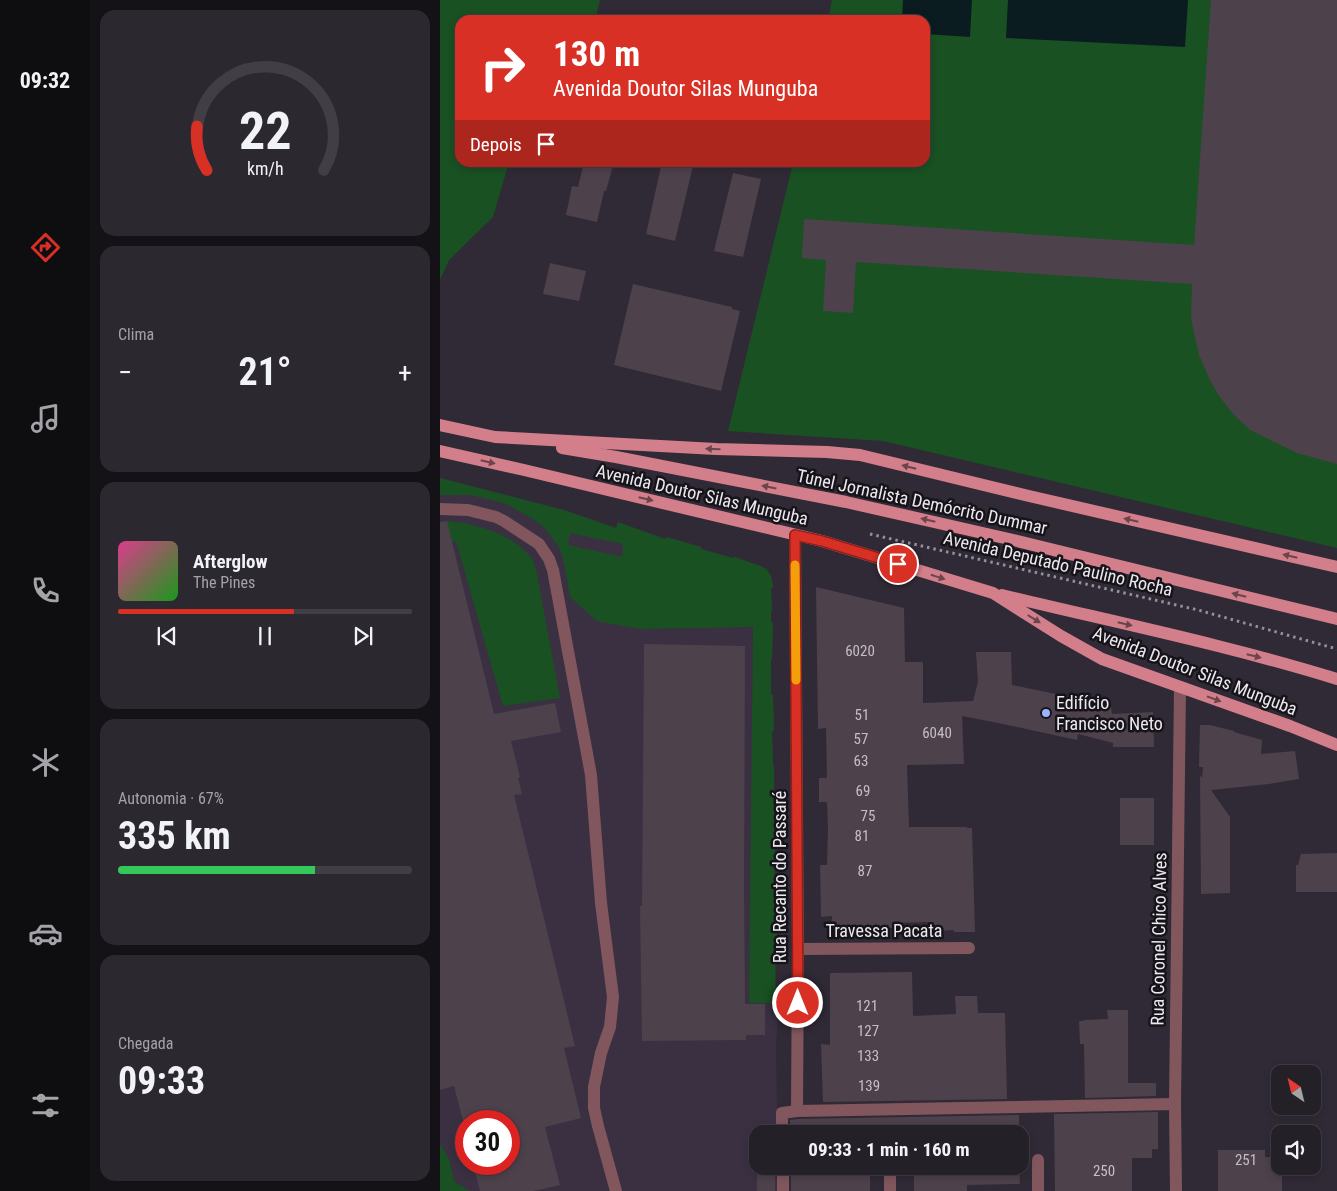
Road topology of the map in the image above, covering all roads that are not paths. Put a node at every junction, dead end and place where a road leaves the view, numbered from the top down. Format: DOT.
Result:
graph roads {
  1 [pos="440,425"];
  2 [pos="495,437"];
  3 [pos="440,451"];
  4 [pos="440,509"];
  5 [pos="795,535"];
  6 [pos="1337,567"];
  7 [pos="993,593"];
  8 [pos="1337,618"];
  9 [pos="1337,678"];
  10 [pos="1180,687"];
  11 [pos="1337,745"];
  12 [pos="798,948"];
  13 [pos="969,948"];
  14 [pos="1175,1104"];
  15 [pos="797,1111"];
  16 [pos="782,1125"];
  17 [pos="1038,1160"];
  18 [pos="783,1175"];
  19 [pos="890,1175"];
  20 [pos="616,1191"];
  21 [pos="783,1191"];
  22 [pos="890,1191"];
  23 [pos="1038,1191"];
  24 [pos="1176,1191"];
  1 -- 2 [label="main road, Avenida Doutor Silas Munguba"];
  6 -- 2 [label="main road, Avenida Doutor Silas Munguba, one-way"];
  8 -- 2 [label="main road, Túnel Jornalista Demócrito Dummar, one-way"];
  3 -- 5 [label="main road, Avenida Doutor Silas Munguba, one-way"];
  4 -- 20 [label="street"];
  5 -- 7 [label="main road, Avenida Doutor Silas Munguba, one-way"];
  5 -- 12 [label="street, Rua Recanto do Passaré"];
  7 -- 9 [label="main road, one-way"];
  7 -- 10 [label="main road, Avenida Doutor Silas Munguba, one-way"];
  10 -- 11 [label="main road, Avenida Doutor Silas Munguba, one-way"];
  10 -- 14 [label="street, Rua Coronel Chico Alves"];
  12 -- 13 [label="street, Travessa Pacata"];
  12 -- 15 [label="street, Rua Recanto do Passaré"];
  14 -- 15 [label="street"];
  14 -- 24 [label="street, Rua Coronel Chico Alves"];
  15 -- 16 [label="street"];
  17 -- 23 [label="street"];
  18 -- 21 [label="street"];
  19 -- 22 [label="street"];
}
